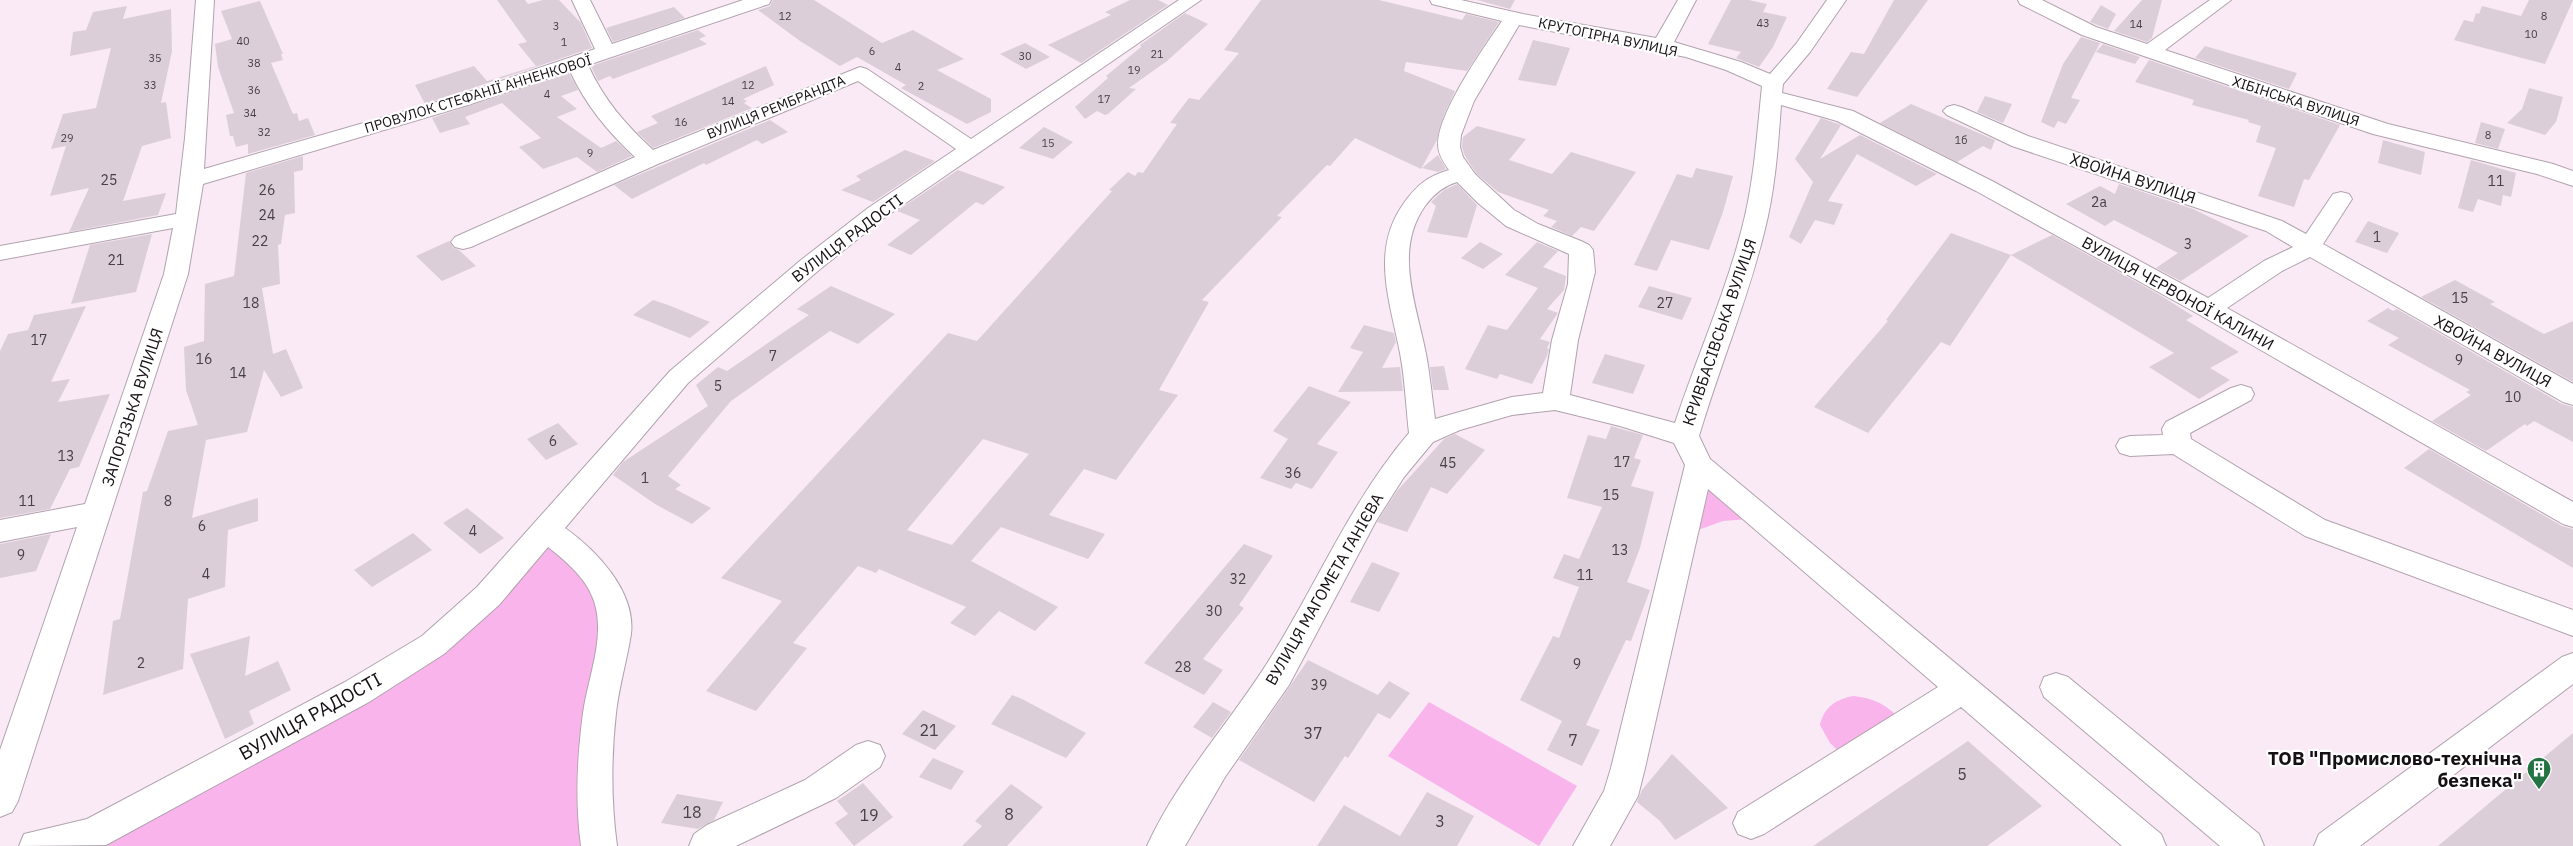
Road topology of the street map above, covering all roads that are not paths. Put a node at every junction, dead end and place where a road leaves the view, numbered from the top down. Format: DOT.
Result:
graph roads {
  1 [pos="205,0"];
  2 [pos="581,0"];
  3 [pos="762,0"];
  4 [pos="1192,0"];
  5 [pos="1439,0"];
  6 [pos="1687,0"];
  7 [pos="1837,0"];
  8 [pos="2027,0"];
  9 [pos="2222,0"];
  10 [pos="1514,18"];
  11 [pos="1662,46"];
  12 [pos="2150,51"];
  13 [pos="607,53"];
  14 [pos="577,63"];
  15 [pos="1772,90"];
  16 [pos="1954,111"];
  17 [pos="971,149"];
  18 [pos="650,158"];
  19 [pos="1464,173"];
  20 [pos="2573,178"];
  21 [pos="192,180"];
  22 [pos="2342,199"];
  23 [pos="187,219"];
  24 [pos="463,242"];
  25 [pos="2309,248"];
  26 [pos="0,253"];
  27 [pos="2209,309"];
  28 [pos="2241,394"];
  29 [pos="2573,396"];
  30 [pos="1555,401"];
  31 [pos="1423,435"];
  32 [pos="1685,436"];
  33 [pos="2178,444"];
  34 [pos="2130,446"];
  35 [pos="1699,465"];
  36 [pos="97,512"];
  37 [pos="2573,516"];
  38 [pos="547,530"];
  39 [pos="0,531"];
  40 [pos="2573,623"];
  41 [pos="2573,666"];
  42 [pos="2056,687"];
  43 [pos="1963,689"];
  44 [pos="868,756"];
  45 [pos="0,802"];
  46 [pos="1751,823"];
  47 [pos="37,846"];
  48 [pos="598,846"];
  49 [pos="707,846"];
  50 [pos="1165,846"];
  51 [pos="1591,846"];
  52 [pos="2148,846"];
  53 [pos="2246,846"];
  54 [pos="2332,846"];
  1 -- 21 [label="street, ЗАПОРІЗЬКА ВУЛИЦЯ"];
  2 -- 13 [label="street"];
  3 -- 13 [label="street, ПРОВУЛОК СТЕФАНІЇ АННЕНКОВОЇ"];
  4 -- 17 [label="street, ВУЛИЦЯ РАДОСТІ"];
  5 -- 10 [label="street, КРУТОГІРНА ВУЛИЦЯ"];
  6 -- 11 [label="street"];
  7 -- 15 [label="street"];
  8 -- 12 [label="street, ХІБІНСЬКА ВУЛИЦЯ"];
  9 -- 12 [label="street"];
  10 -- 11 [label="street, КРУТОГІРНА ВУЛИЦЯ"];
  10 -- 19 [label="street"];
  11 -- 15 [label="street, КРУТОГІРНА ВУЛИЦЯ"];
  12 -- 20 [label="street, ХІБІНСЬКА ВУЛИЦЯ"];
  13 -- 14 [label="street, ПРОВУЛОК СТЕФАНІЇ АННЕНКОВОЇ"];
  14 -- 18 [label="street"];
  14 -- 21 [label="street, ПРОВУЛОК СТЕФАНІЇ АННЕНКОВОЇ"];
  15 -- 27 [label="street, ВУЛИЦЯ ЧЕРВОНОЇ КАЛИНИ"];
  15 -- 32 [label="street, КРИВБАСІВСЬКА ВУЛИЦЯ"];
  16 -- 25 [label="street, ХВОЙНА ВУЛИЦЯ"];
  17 -- 18 [label="street, ВУЛИЦЯ РЕМБРАНДТА"];
  17 -- 38 [label="street, ВУЛИЦЯ РАДОСТІ"];
  18 -- 24 [label="street, ВУЛИЦЯ РЕМБРАНДТА"];
  19 -- 30 [label="street"];
  19 -- 31 [label="street"];
  21 -- 23 [label="street, ЗАПОРІЗЬКА ВУЛИЦЯ"];
  22 -- 25 [label="street"];
  23 -- 26 [label="street"];
  23 -- 36 [label="street, ЗАПОРІЗЬКА ВУЛИЦЯ"];
  25 -- 27 [label="street"];
  25 -- 29 [label="street, ХВОЙНА ВУЛИЦЯ"];
  27 -- 37 [label="street, ВУЛИЦЯ ЧЕРВОНОЇ КАЛИНИ"];
  28 -- 33 [label="street"];
  30 -- 31 [label="street, ВУЛИЦЯ МАГОМЕТА ГАНІЄВА"];
  30 -- 32 [label="street, ВУЛИЦЯ МАГОМЕТА ГАНІЄВА"];
  31 -- 50 [label="street, ВУЛИЦЯ МАГОМЕТА ГАНІЄВА"];
  32 -- 35 [label="street, КРИВБАСІВСЬКА ВУЛИЦЯ"];
  33 -- 34 [label="street"];
  33 -- 40 [label="street"];
  35 -- 43 [label="street"];
  35 -- 51 [label="street"];
  36 -- 39 [label="street"];
  36 -- 45 [label="street, ЗАПОРІЗЬКА ВУЛИЦЯ"];
  38 -- 47 [label="street, ВУЛИЦЯ РАДОСТІ"];
  38 -- 48 [label="street"];
  41 -- 54 [label="street"];
  42 -- 53 [label="street"];
  43 -- 46 [label="street"];
  43 -- 52 [label="street"];
  44 -- 49 [label="street"];
}
